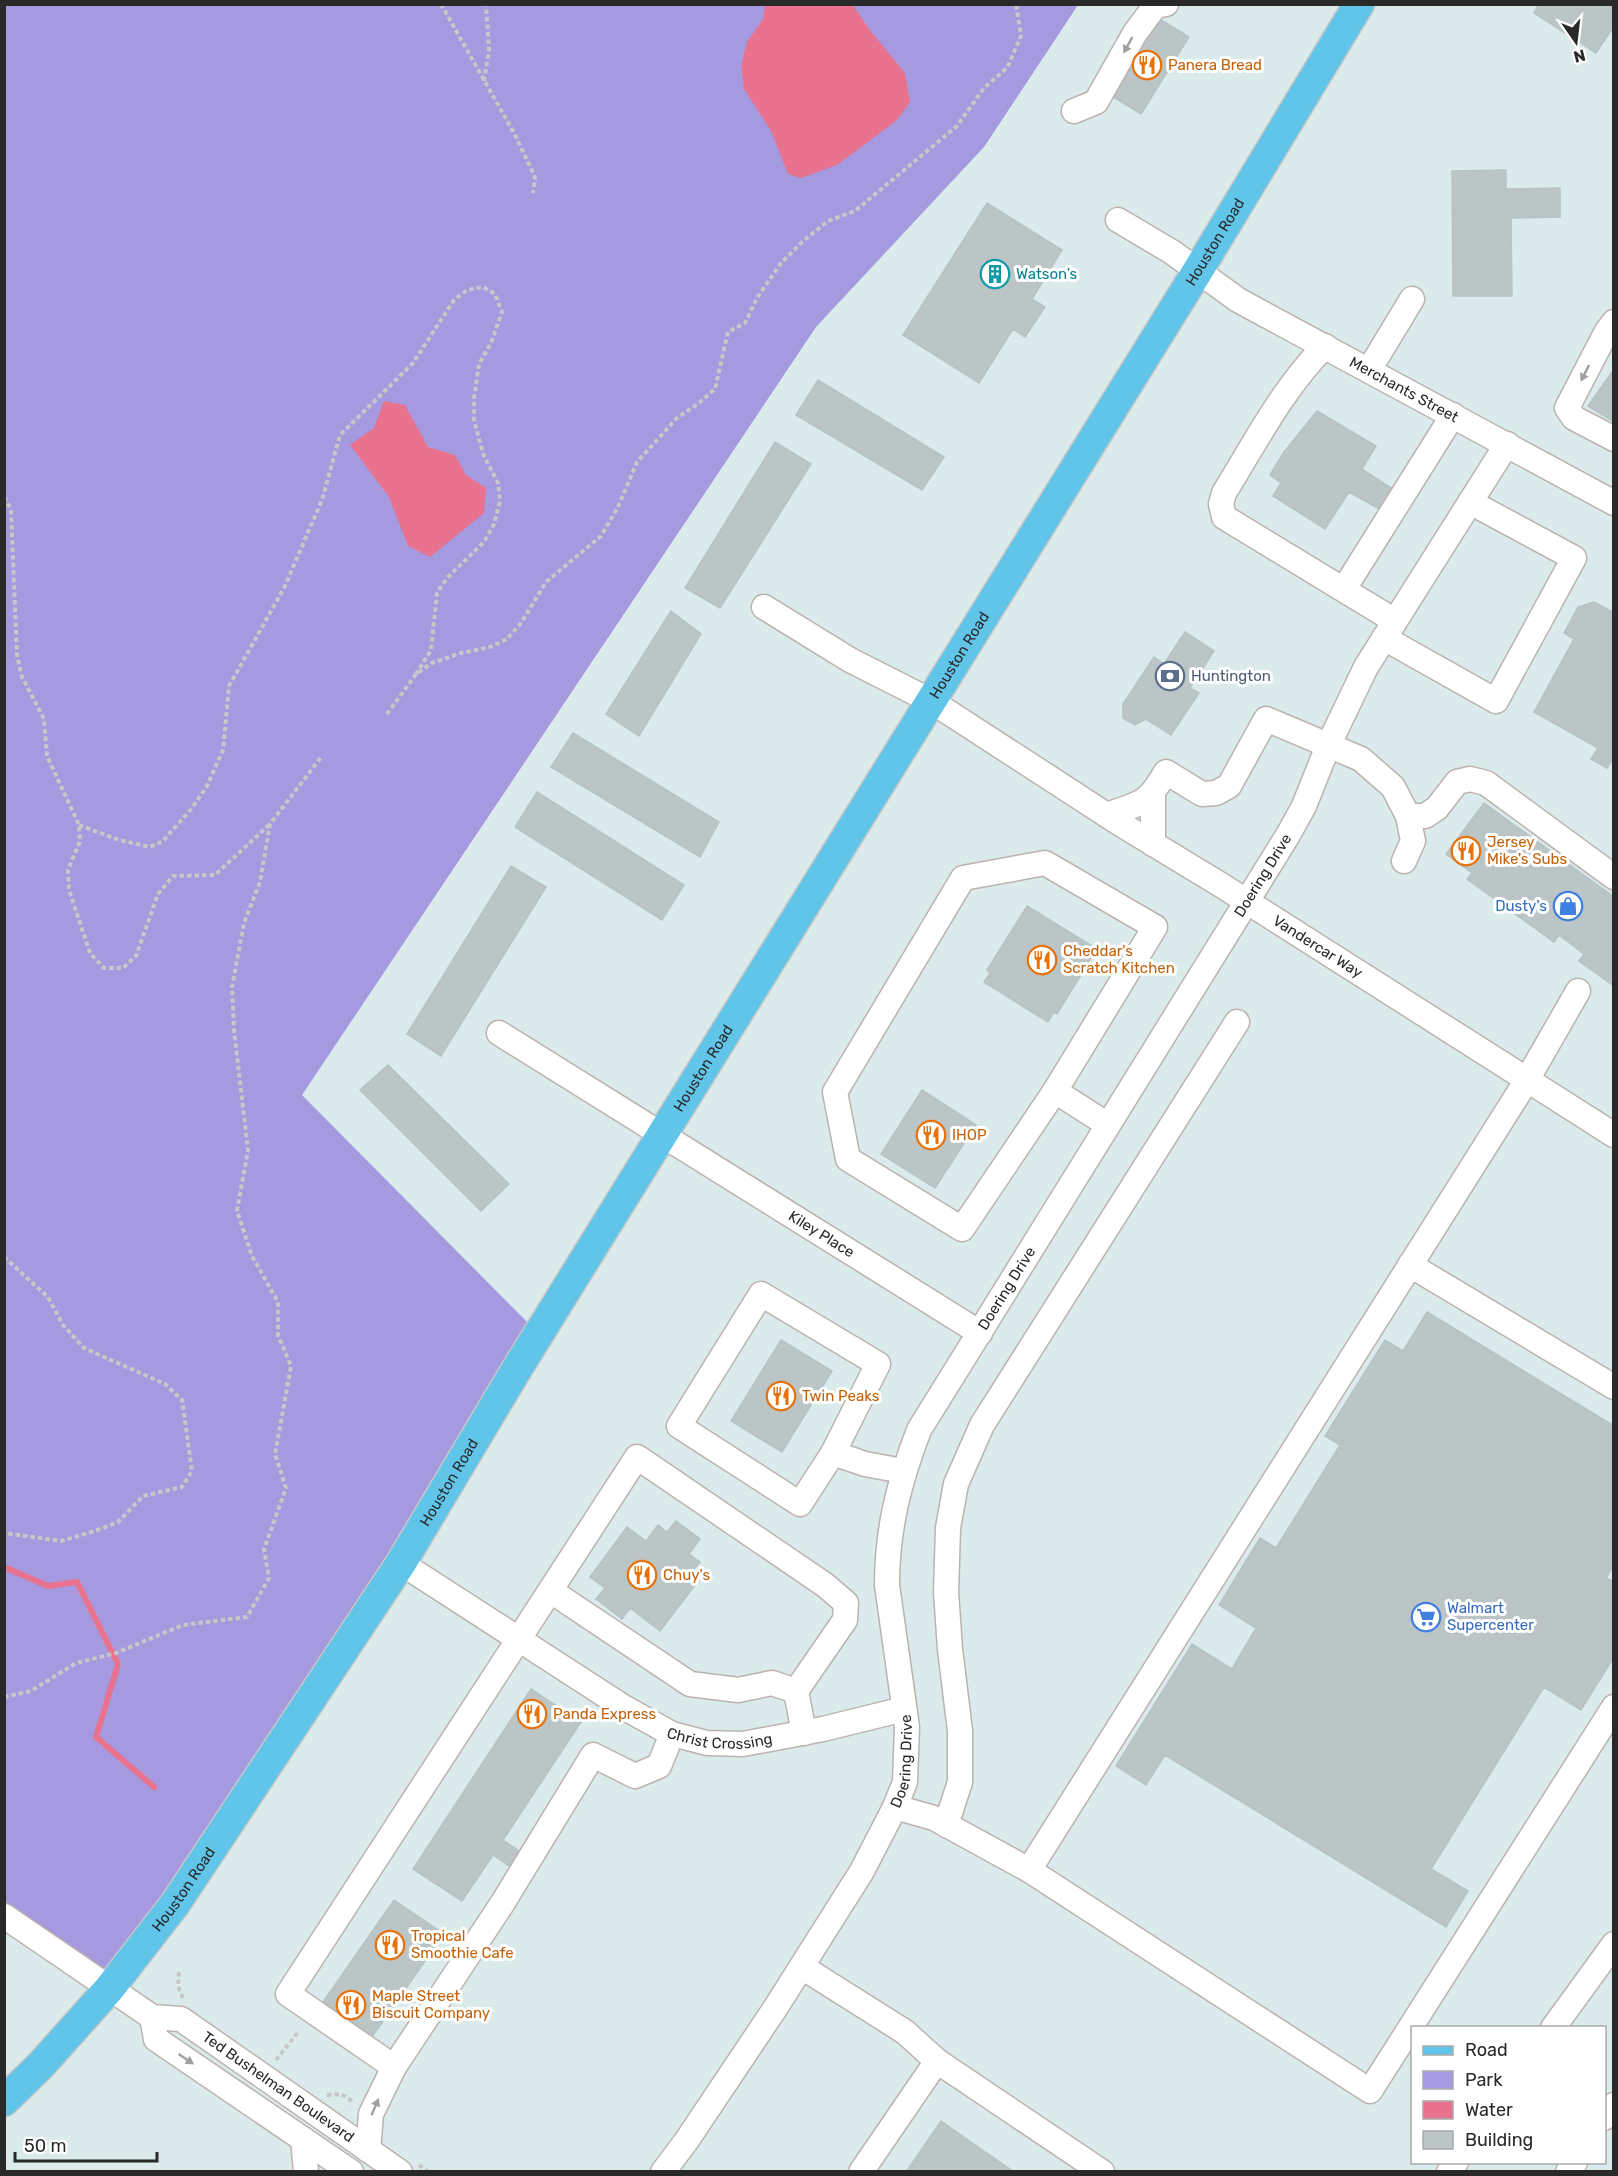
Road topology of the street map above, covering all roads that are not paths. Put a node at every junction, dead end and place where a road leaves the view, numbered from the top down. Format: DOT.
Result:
graph roads {
  1 [pos="1166,4"];
  2 [pos="1359,4"];
  3 [pos="1074,111"];
  4 [pos="1118,220"];
  5 [pos="1197,272"];
  6 [pos="1412,299"];
  7 [pos="1614,322"];
  8 [pos="1325,346"];
  9 [pos="1369,370"];
  10 [pos="1453,415"];
  11 [pos="1614,439"];
  12 [pos="1507,444"];
  13 [pos="1470,502"];
  14 [pos="1614,502"];
  15 [pos="1344,589"];
  16 [pos="764,607"];
  17 [pos="1390,629"];
  18 [pos="931,700"];
  19 [pos="1328,746"];
  20 [pos="1153,794"];
  21 [pos="1107,815"];
  22 [pos="1408,816"];
  23 [pos="1153,844"];
  24 [pos="1404,861"];
  25 [pos="1614,877"];
  26 [pos="1246,901"];
  27 [pos="1578,991"];
  28 [pos="1237,1022"];
  29 [pos="500,1033"];
  30 [pos="1527,1080"];
  31 [pos="1055,1092"];
  32 [pos="1108,1125"];
  33 [pos="662,1134"];
  34 [pos="1614,1135"];
  35 [pos="1410,1265"];
  36 [pos="980,1333"];
  37 [pos="1614,1387"];
  38 [pos="833,1453"];
  39 [pos="903,1471"];
  40 [pos="401,1563"];
  41 [pos="551,1591"];
  42 [pos="519,1639"];
  43 [pos="796,1691"];
  44 [pos="1614,1707"];
  45 [pos="904,1709"];
  46 [pos="804,1732"];
  47 [pos="672,1734"];
  48 [pos="895,1807"];
  49 [pos="946,1825"];
  50 [pos="1029,1870"];
  51 [pos="4,1916"];
  52 [pos="1614,1944"];
  53 [pos="802,1967"];
  54 [pos="109,1989"];
  55 [pos="152,2017"];
  56 [pos="1411,2026"];
  57 [pos="1411,2026"];
  58 [pos="1554,2026"];
  59 [pos="938,2061"];
  60 [pos="394,2067"];
  61 [pos="4,2101"];
  62 [pos="303,2139"];
  63 [pos="368,2150"];
  64 [pos="306,2172"];
  65 [pos="351,2172"];
  66 [pos="400,2172"];
  67 [pos="663,2172"];
  68 [pos="861,2172"];
  69 [pos="1102,2172"];
  1 -- 3 [label="street, one-way"];
  2 -- 5 [label="main road, Houston Road"];
  4 -- 5 [label="street, Merchants Street"];
  5 -- 8 [label="street, Merchants Street"];
  5 -- 18 [label="main road, Houston Road"];
  6 -- 9 [label="street"];
  7 -- 11 [label="street, one-way"];
  8 -- 9 [label="street, Merchants Street"];
  8 -- 15 [label="street"];
  9 -- 10 [label="street, Merchants Street"];
  10 -- 12 [label="street, Merchants Street"];
  10 -- 15 [label="street"];
  12 -- 13 [label="street, Doering Drive"];
  12 -- 14 [label="street, Merchants Street"];
  13 -- 17 [label="street, Doering Drive"];
  13 -- 17 [label="street"];
  15 -- 17 [label="street"];
  16 -- 18 [label="street, Vandercar Way"];
  17 -- 19 [label="street, Doering Drive"];
  18 -- 21 [label="street, Vandercar Way"];
  18 -- 33 [label="main road, Houston Road"];
  19 -- 20 [label="street"];
  19 -- 22 [label="street"];
  19 -- 26 [label="street, Doering Drive"];
  20 -- 21 [label="street"];
  20 -- 23 [label="street"];
  21 -- 23 [label="street, Vandercar Way"];
  22 -- 24 [label="street"];
  22 -- 25 [label="street"];
  23 -- 26 [label="street, Vandercar Way"];
  26 -- 30 [label="street, Vandercar Way"];
  26 -- 32 [label="street, Doering Drive"];
  27 -- 30 [label="street"];
  28 -- 49 [label="street"];
  29 -- 33 [label="street, Kiley Place"];
  30 -- 34 [label="street, Vandercar Way"];
  30 -- 35 [label="street"];
  31 -- 31 [label="street"];
  31 -- 32 [label="street"];
  32 -- 36 [label="street, Doering Drive"];
  33 -- 36 [label="street, Kiley Place"];
  33 -- 40 [label="main road, Houston Road"];
  35 -- 37 [label="street"];
  35 -- 50 [label="street"];
  36 -- 39 [label="street, Doering Drive"];
  38 -- 38 [label="street"];
  38 -- 39 [label="street"];
  39 -- 45 [label="street, Doering Drive"];
  40 -- 42 [label="street, Christ Crossing"];
  40 -- 54 [label="main road, Houston Road"];
  41 -- 42 [label="street"];
  41 -- 43 [label="street"];
  41 -- 43 [label="street"];
  42 -- 47 [label="street, Christ Crossing"];
  42 -- 60 [label="street"];
  43 -- 46 [label="street"];
  44 -- 56 [label="street"];
  45 -- 46 [label="street, Christ Crossing"];
  45 -- 48 [label="street, Doering Drive"];
  46 -- 47 [label="street, Christ Crossing"];
  47 -- 60 [label="street"];
  48 -- 49 [label="street"];
  48 -- 53 [label="street, Doering Drive"];
  49 -- 50 [label="street"];
  50 -- 57 [label="street"];
  51 -- 54 [label="street, Ted Bushelman Boulevard"];
  52 -- 58 [label="street"];
  53 -- 59 [label="street"];
  53 -- 67 [label="street, Doering Drive"];
  54 -- 55 [label="street, Ted Bushelman Boulevard"];
  54 -- 61 [label="main road, Houston Road"];
  55 -- 62 [label="street, Ted Bushelman Boulevard, one-way"];
  55 -- 63 [label="street, Ted Bushelman Boulevard"];
  59 -- 68 [label="street"];
  59 -- 69 [label="street"];
  63 -- 60 [label="street, one-way"];
  62 -- 64 [label="street"];
  62 -- 65 [label="street, Ted Bushelman Boulevard"];
  63 -- 66 [label="street, Ted Bushelman Boulevard"];
}
